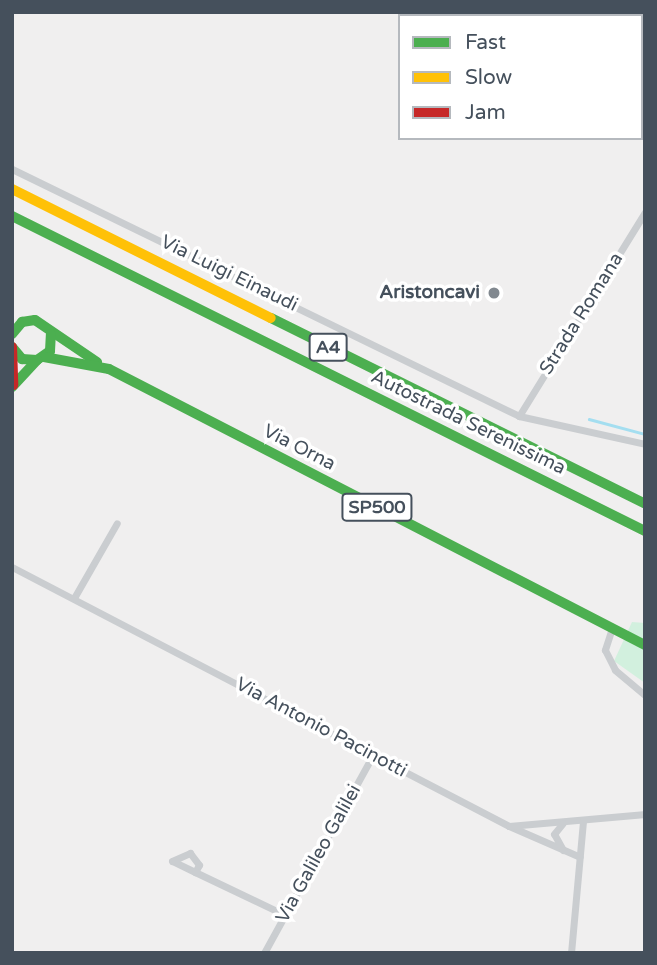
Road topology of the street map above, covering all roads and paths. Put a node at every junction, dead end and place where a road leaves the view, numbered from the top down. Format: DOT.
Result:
graph roads {
  1 [pos="12,169"];
  2 [pos="12,188"];
  3 [pos="645,212"];
  4 [pos="12,216"];
  5 [pos="12,319"];
  6 [pos="27,320"];
  7 [pos="12,334"];
  8 [pos="51,334"];
  9 [pos="12,347"];
  10 [pos="40,358"];
  11 [pos="109,369"];
  12 [pos="13,386"];
  13 [pos="519,416"];
  14 [pos="645,444"];
  15 [pos="645,504"];
  16 [pos="117,523"];
  17 [pos="645,531"];
  18 [pos="12,567"];
  19 [pos="74,598"];
  20 [pos="612,628"];
  21 [pos="645,645"];
  22 [pos="645,695"];
  23 [pos="373,755"];
  24 [pos="645,814"];
  25 [pos="583,821"];
  26 [pos="567,822"];
  27 [pos="509,826"];
  28 [pos="563,851"];
  29 [pos="580,857"];
  30 [pos="195,873"];
  31 [pos="285,915"];
  32 [pos="264,953"];
  33 [pos="571,953"];
  1 -- 13 [label="street, Via Luigi Einaudi"];
  2 -- 15 [label="main road, Autostrada Serenissima / A4"];
  3 -- 13 [label="street, Strada Romana"];
  4 -- 17 [label="main road, Autostrada Serenissima / A4"];
  5 -- 6 [label="main road, SP500"];
  6 -- 7 [label="main road"];
  6 -- 8 [label="main road, SP500"];
  8 -- 10 [label="main road"];
  8 -- 11 [label="main road, SP500"];
  9 -- 10 [label="main road, SP500"];
  9 -- 12 [label="main road"];
  10 -- 11 [label="main road, Via Orna / SP500"];
  10 -- 12 [label="main road"];
  11 -- 20 [label="main road, Via Orna / SP500"];
  13 -- 14 [label="street, Via Luigi Einaudi"];
  16 -- 19 [label="street"];
  18 -- 19 [label="street, Via Antonio Pacinotti"];
  19 -- 23 [label="street, Via Antonio Pacinotti"];
  20 -- 21 [label="main road, Via Orna / SP500"];
  20 -- 22 [label="street"];
  23 -- 27 [label="street, Via Antonio Pacinotti"];
  23 -- 31 [label="street, Via Galileo Galilei"];
  24 -- 25 [label="street"];
  25 -- 26 [label="street"];
  25 -- 29 [label="street"];
  26 -- 27 [label="street"];
  26 -- 28 [label="street"];
  27 -- 28 [label="street, Via Antonio Pacinotti"];
  28 -- 29 [label="street, Via Antonio Pacinotti"];
  29 -- 33 [label="street"];
  30 -- 31 [label="street"];
  31 -- 32 [label="street, Via Galileo Galilei"];
}
